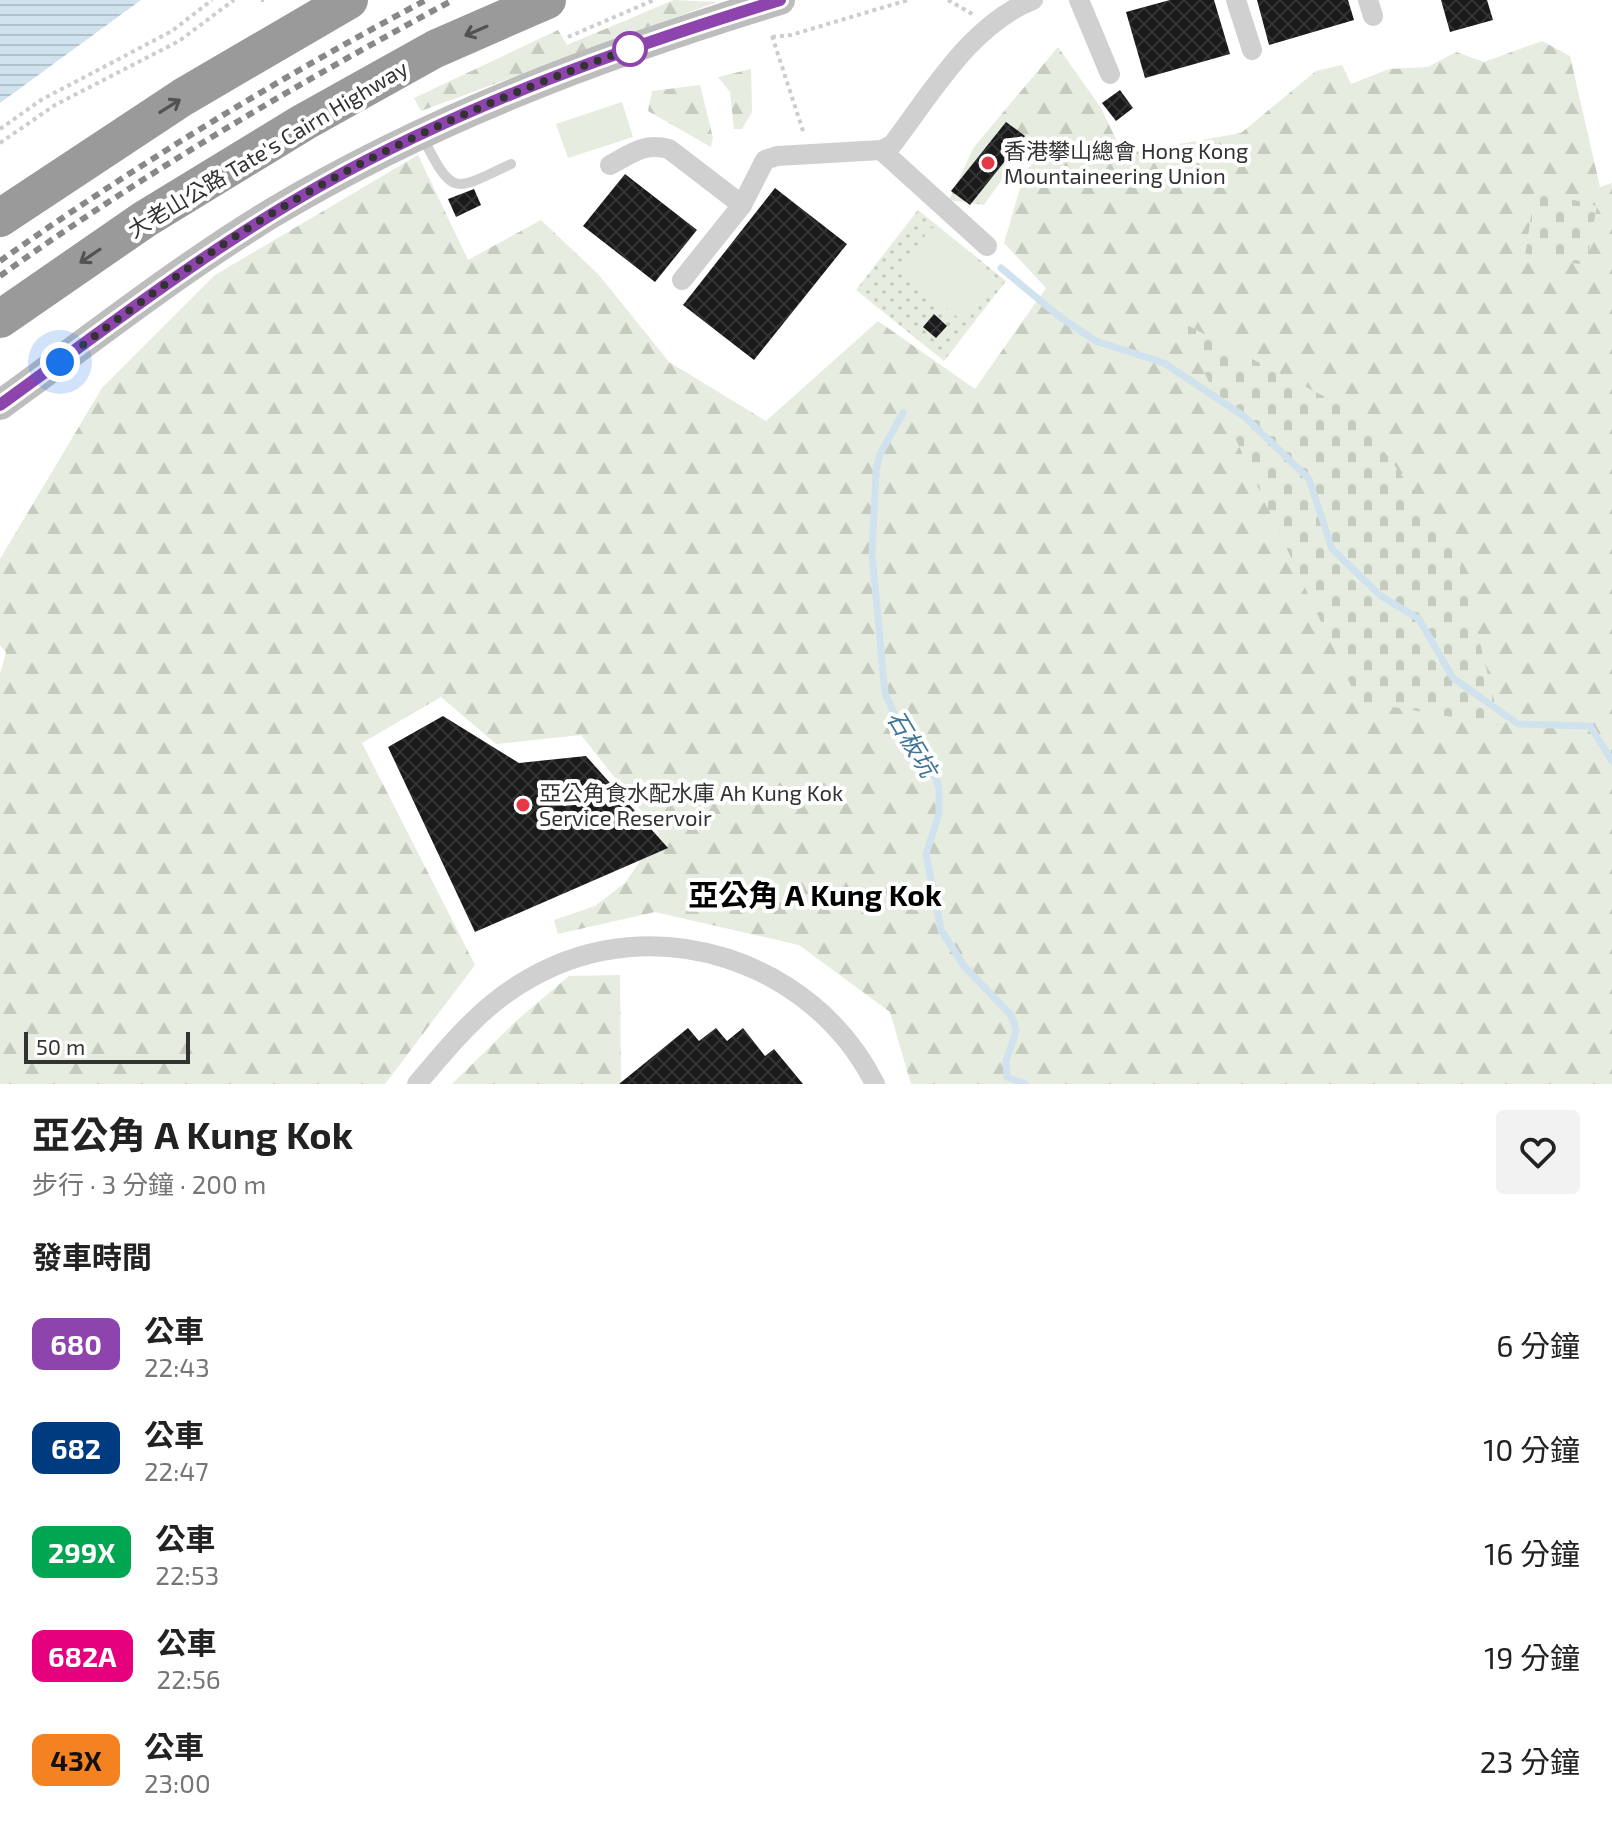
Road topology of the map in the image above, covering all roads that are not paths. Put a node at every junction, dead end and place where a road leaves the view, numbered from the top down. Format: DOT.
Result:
graph roads {
  1 [pos="349,0"];
  2 [pos="547,0"];
  3 [pos="1033,0"];
  4 [pos="1079,0"];
  5 [pos="1236,0"];
  6 [pos="774,12"];
  7 [pos="1252,50"];
  8 [pos="1110,74"];
  9 [pos="420,133"];
  10 [pos="881,150"];
  11 [pos="511,164"];
  12 [pos="610,165"];
  13 [pos="742,205"];
  14 [pos="0,218"];
  15 [pos="987,246"];
  16 [pos="682,280"];
  17 [pos="0,319"];
  18 [pos="0,405"];
  19 [pos="417,1084"];
  20 [pos="875,1084"];
  14 -- 1 [label="highway, one-way"];
  2 -- 17 [label="highway, 大老山公路 Tate's Cairn Highway, one-way"];
  3 -- 10 [label="street"];
  4 -- 8 [label="street"];
  5 -- 7 [label="street"];
  6 -- 9 [label="main road"];
  9 -- 11 [label="lane"];
  9 -- 18 [label="main road"];
  10 -- 13 [label="street"];
  10 -- 15 [label="street"];
  12 -- 13 [label="street"];
  13 -- 16 [label="street"];
  19 -- 20 [label="street"];
}
